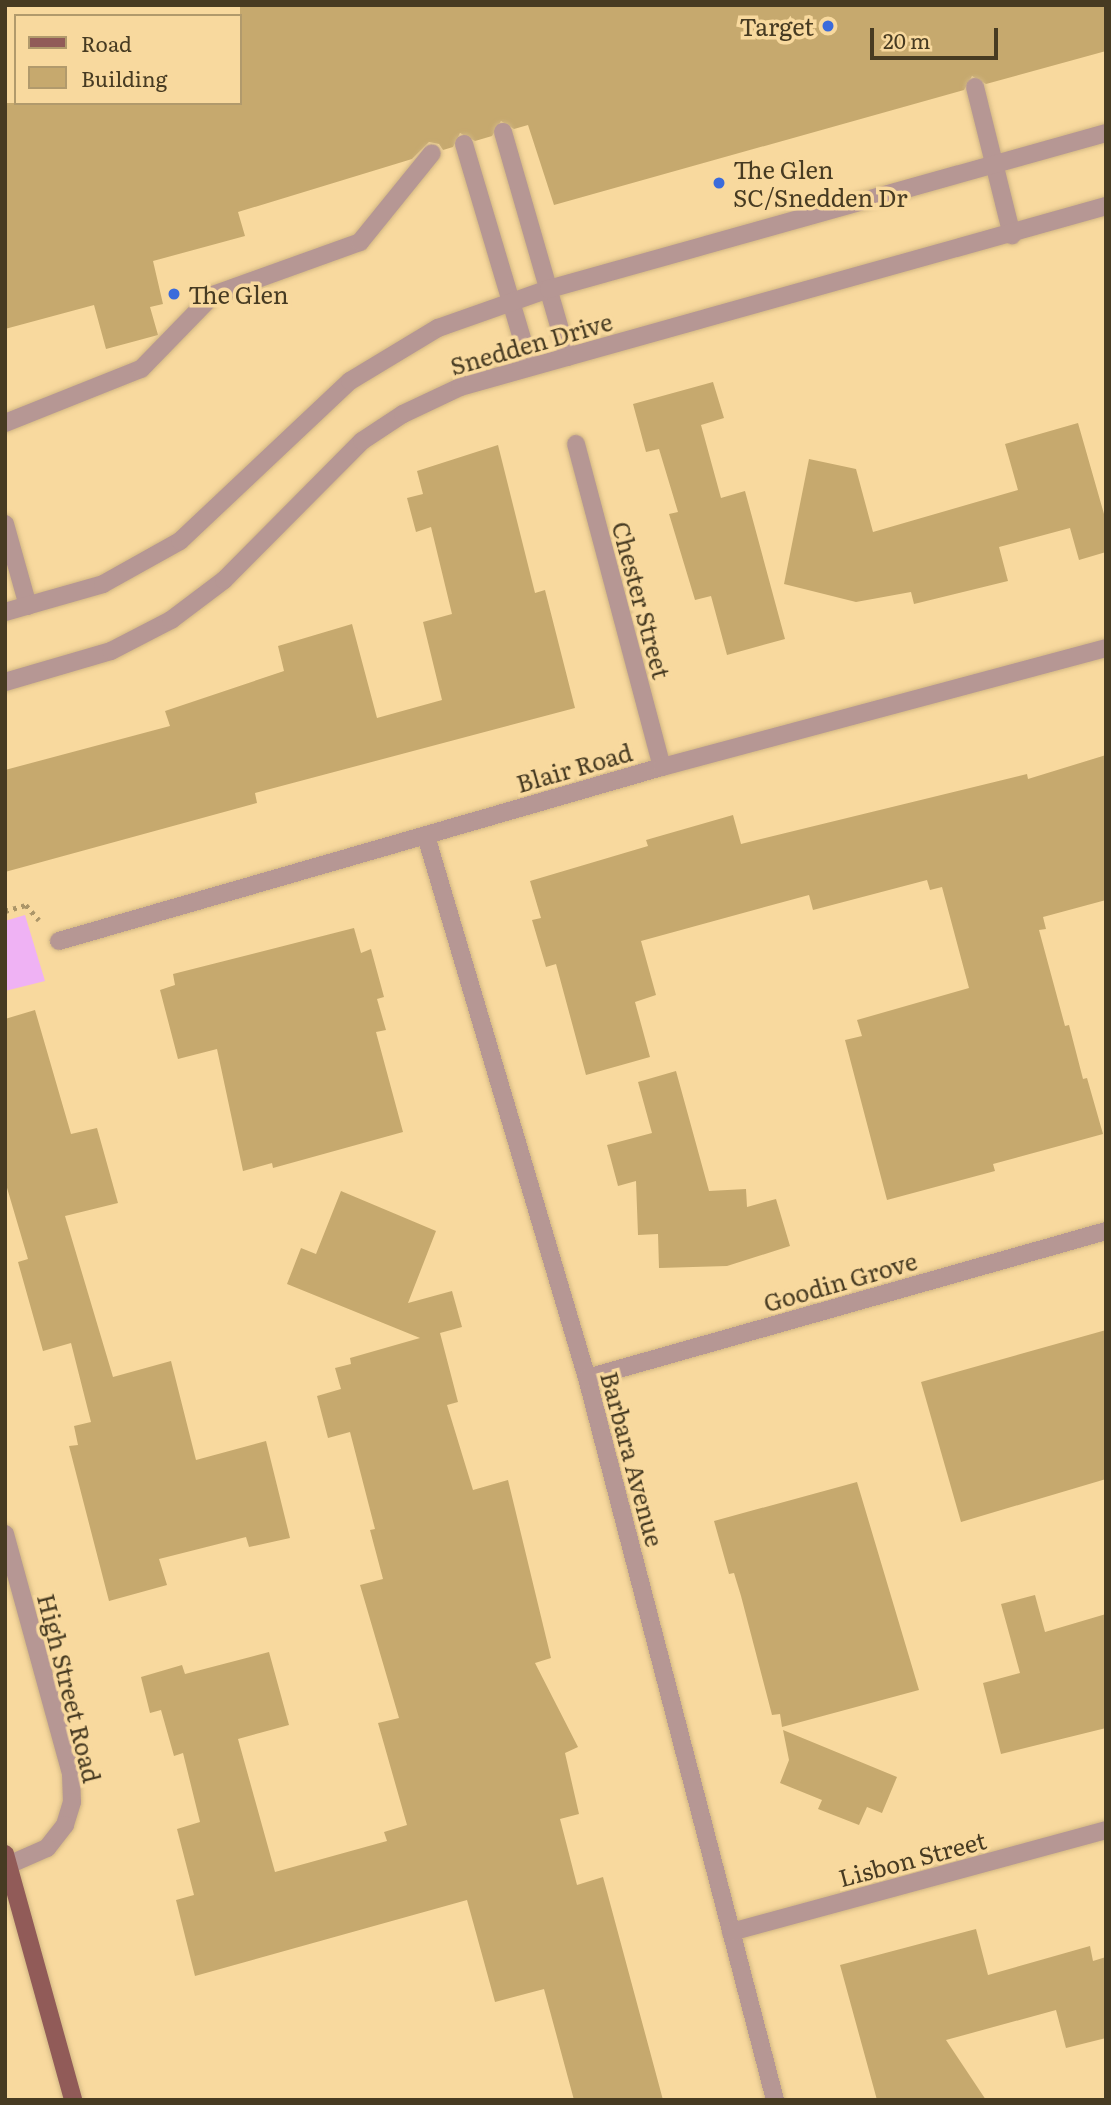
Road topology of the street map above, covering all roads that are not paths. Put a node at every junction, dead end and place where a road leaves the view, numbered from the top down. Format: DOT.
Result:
graph roads {
  1 [pos="975,87"];
  2 [pos="503,132"];
  3 [pos="1106,133"];
  4 [pos="464,144"];
  5 [pos="432,153"];
  6 [pos="994,165"];
  7 [pos="1106,206"];
  8 [pos="1012,235"];
  9 [pos="549,289"];
  10 [pos="509,302"];
  11 [pos="568,357"];
  12 [pos="530,365"];
  13 [pos="5,423"];
  14 [pos="576,444"];
  15 [pos="5,524"];
  16 [pos="28,606"];
  17 [pos="5,612"];
  18 [pos="1106,648"];
  19 [pos="5,682"];
  20 [pos="662,767"];
  21 [pos="426,836"];
  22 [pos="59,941"];
  23 [pos="1106,1231"];
  24 [pos="587,1378"];
  25 [pos="5,1534"];
  26 [pos="1106,1830"];
  27 [pos="7,1860"];
  28 [pos="731,1932"];
  29 [pos="73,2100"];
  30 [pos="775,2100"];
  1 -- 6 [label="street"];
  2 -- 9 [label="street"];
  3 -- 6 [label="street, Snedden Drive"];
  4 -- 10 [label="street"];
  5 -- 13 [label="street"];
  6 -- 8 [label="street"];
  6 -- 9 [label="street, Snedden Drive"];
  7 -- 8 [label="street, Snedden Drive"];
  8 -- 11 [label="street, Snedden Drive"];
  9 -- 10 [label="street, Snedden Drive"];
  9 -- 11 [label="street"];
  10 -- 12 [label="street"];
  10 -- 16 [label="street, Snedden Drive"];
  11 -- 12 [label="street, Snedden Drive"];
  12 -- 19 [label="street, Snedden Drive"];
  14 -- 20 [label="street, Chester Street"];
  15 -- 16 [label="street"];
  16 -- 17 [label="street, Snedden Drive"];
  18 -- 20 [label="street, Blair Road"];
  20 -- 21 [label="street, Blair Road"];
  21 -- 22 [label="street, Blair Road"];
  21 -- 24 [label="street, Barbara Avenue"];
  23 -- 24 [label="street, Goodin Grove"];
  24 -- 28 [label="street, Barbara Avenue"];
  25 -- 27 [label="street, High Street Road"];
  26 -- 28 [label="street, Lisbon Street"];
  27 -- 29 [label="main road, High Street Road"];
  28 -- 30 [label="street, Barbara Avenue"];
}
